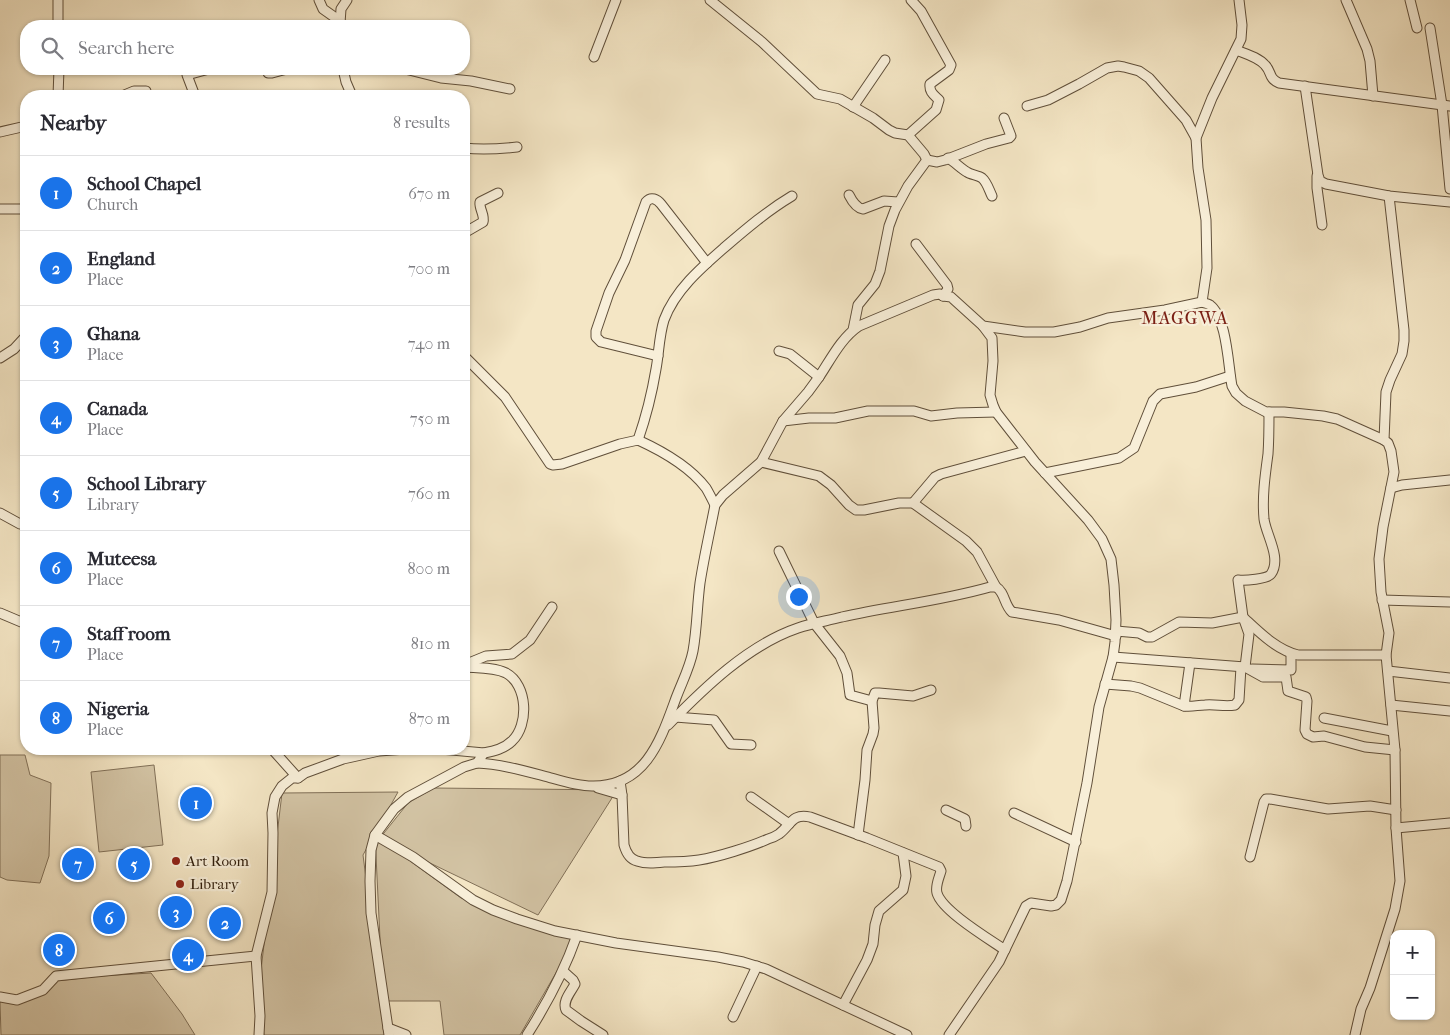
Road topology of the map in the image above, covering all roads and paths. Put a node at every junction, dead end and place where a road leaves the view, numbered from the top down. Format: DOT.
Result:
graph roads {
  1 [pos="58,0"];
  2 [pos="318,0"];
  3 [pos="347,0"];
  4 [pos="616,0"];
  5 [pos="710,0"];
  6 [pos="911,0"];
  7 [pos="1240,0"];
  8 [pos="1346,0"];
  9 [pos="1410,0"];
  10 [pos="58,20"];
  11 [pos="335,20"];
  12 [pos="340,20"];
  13 [pos="1417,28"];
  14 [pos="1430,28"];
  15 [pos="1236,50"];
  16 [pos="594,57"];
  17 [pos="885,60"];
  18 [pos="59,75"];
  19 [pos="187,75"];
  20 [pos="344,75"];
  21 [pos="432,75"];
  22 [pos="1305,86"];
  23 [pos="510,89"];
  24 [pos="58,90"];
  25 [pos="193,90"];
  26 [pos="350,90"];
  27 [pos="1373,96"];
  28 [pos="1027,106"];
  29 [pos="1446,106"];
  30 [pos="853,107"];
  31 [pos="1004,118"];
  32 [pos="20,127"];
  33 [pos="0,132"];
  34 [pos="908,135"];
  35 [pos="1196,138"];
  36 [pos="518,147"];
  37 [pos="470,149"];
  38 [pos="948,158"];
  39 [pos="927,160"];
  40 [pos="1318,175"];
  41 [pos="1450,189"];
  42 [pos="498,194"];
  43 [pos="849,195"];
  44 [pos="792,196"];
  45 [pos="992,196"];
  46 [pos="1389,196"];
  47 [pos="898,202"];
  48 [pos="1450,202"];
  49 [pos="0,209"];
  50 [pos="20,209"];
  51 [pos="1322,225"];
  52 [pos="470,230"];
  53 [pos="916,244"];
  54 [pos="707,263"];
  55 [pos="943,296"];
  56 [pos="1202,302"];
  57 [pos="983,326"];
  58 [pos="853,330"];
  59 [pos="20,342"];
  60 [pos="779,351"];
  61 [pos="658,356"];
  62 [pos="0,358"];
  63 [pos="470,366"];
  64 [pos="1230,376"];
  65 [pos="819,377"];
  66 [pos="996,412"];
  67 [pos="1269,412"];
  68 [pos="783,421"];
  69 [pos="638,440"];
  70 [pos="1384,440"];
  71 [pos="1026,451"];
  72 [pos="761,462"];
  73 [pos="1045,474"];
  74 [pos="1450,480"];
  75 [pos="1391,488"];
  76 [pos="913,503"];
  77 [pos="715,505"];
  78 [pos="0,513"];
  79 [pos="20,524"];
  80 [pos="779,551"];
  81 [pos="996,587"];
  82 [pos="1382,600"];
  83 [pos="1450,602"];
  84 [pos="552,607"];
  85 [pos="0,614"];
  86 [pos="1243,618"];
  87 [pos="20,622"];
  88 [pos="814,623"];
  89 [pos="1116,633"];
  90 [pos="1291,654"];
  91 [pos="1386,655"];
  92 [pos="1113,657"];
  93 [pos="470,663"];
  94 [pos="1190,663"];
  95 [pos="470,667"];
  96 [pos="1245,668"];
  97 [pos="1388,671"];
  98 [pos="1450,678"];
  99 [pos="1105,684"];
  100 [pos="931,690"];
  101 [pos="872,701"];
  102 [pos="1391,705"];
  103 [pos="1184,706"];
  104 [pos="1450,711"];
  105 [pos="675,717"];
  106 [pos="1324,718"];
  107 [pos="666,726"];
  108 [pos="1392,731"];
  109 [pos="751,745"];
  110 [pos="1395,750"];
  111 [pos="470,752"];
  112 [pos="484,753"];
  113 [pos="277,755"];
  114 [pos="360,755"];
  115 [pos="478,763"];
  116 [pos="298,778"];
  117 [pos="620,781"];
  118 [pos="593,787"];
  119 [pos="622,795"];
  120 [pos="751,797"];
  121 [pos="946,810"];
  122 [pos="1396,810"];
  123 [pos="1014,813"];
  124 [pos="1450,823"];
  125 [pos="789,824"];
  126 [pos="966,826"];
  127 [pos="1396,828"];
  128 [pos="375,835"];
  129 [pos="858,835"];
  130 [pos="1076,842"];
  131 [pos="902,853"];
  132 [pos="1250,857"];
  133 [pos="577,935"];
  134 [pos="1005,950"];
  135 [pos="256,956"];
  136 [pos="756,966"];
  137 [pos="563,971"];
  138 [pos="0,997"];
  139 [pos="843,1004"];
  140 [pos="733,1017"];
  141 [pos="388,1032"];
  142 [pos="259,1035"];
  143 [pos="406,1035"];
  144 [pos="527,1035"];
  145 [pos="603,1035"];
  146 [pos="907,1035"];
  147 [pos="949,1035"];
  148 [pos="1355,1035"];
  1 -- 10 [label="street"];
  2 -- 11 [label="street"];
  3 -- 12 [label="street"];
  4 -- 16 [label="street"];
  5 -- 30 [label="street"];
  6 -- 34 [label="street"];
  7 -- 15 [label="street"];
  8 -- 27 [label="street"];
  9 -- 13 [label="street"];
  14 -- 29 [label="street"];
  15 -- 22 [label="street"];
  15 -- 35 [label="street"];
  17 -- 30 [label="street"];
  18 -- 24 [label="street"];
  19 -- 25 [label="street"];
  20 -- 26 [label="street"];
  21 -- 23 [label="street"];
  22 -- 27 [label="street"];
  22 -- 40 [label="street"];
  27 -- 29 [label="street"];
  28 -- 35 [label="street"];
  29 -- 41 [label="street"];
  30 -- 34 [label="street"];
  31 -- 38 [label="street"];
  32 -- 33 [label="street"];
  34 -- 39 [label="street"];
  35 -- 56 [label="street"];
  36 -- 37 [label="street"];
  38 -- 39 [label="street"];
  38 -- 45 [label="street"];
  39 -- 47 [label="street"];
  40 -- 46 [label="street"];
  40 -- 51 [label="street"];
  42 -- 52 [label="street"];
  43 -- 47 [label="street"];
  44 -- 54 [label="street"];
  46 -- 48 [label="street"];
  46 -- 70 [label="street"];
  47 -- 58 [label="street"];
  49 -- 50 [label="street"];
  53 -- 55 [label="street"];
  54 -- 61 [label="street"];
  54 -- 61 [label="street"];
  55 -- 57 [label="street"];
  55 -- 58 [label="street"];
  56 -- 57 [label="street"];
  56 -- 64 [label="street"];
  57 -- 66 [label="street"];
  58 -- 65 [label="street"];
  59 -- 62 [label="street"];
  60 -- 65 [label="street"];
  61 -- 69 [label="street"];
  63 -- 69 [label="street"];
  64 -- 67 [label="street"];
  64 -- 73 [label="street"];
  65 -- 68 [label="street"];
  66 -- 68 [label="street"];
  66 -- 71 [label="street"];
  67 -- 70 [label="street"];
  67 -- 86 [label="street"];
  68 -- 72 [label="street"];
  69 -- 77 [label="street"];
  70 -- 75 [label="street"];
  71 -- 73 [label="street"];
  71 -- 76 [label="street"];
  72 -- 76 [label="street"];
  72 -- 77 [label="street"];
  73 -- 89 [label="street"];
  74 -- 75 [label="street"];
  75 -- 82 [label="street"];
  76 -- 81 [label="street"];
  77 -- 107 [label="street"];
  78 -- 79 [label="street"];
  80 -- 88 [label="street"];
  81 -- 88 [label="street"];
  81 -- 89 [label="street"];
  82 -- 83 [label="street"];
  82 -- 91 [label="street"];
  84 -- 93 [label="street"];
  85 -- 87 [label="street"];
  86 -- 89 [label="street"];
  86 -- 90 [label="street"];
  86 -- 96 [label="street"];
  88 -- 101 [label="street"];
  88 -- 105 [label="street"];
  89 -- 92 [label="street"];
  90 -- 91 [label="street"];
  90 -- 96 [label="street"];
  91 -- 97 [label="street"];
  92 -- 94 [label="street"];
  92 -- 99 [label="street"];
  94 -- 96 [label="street"];
  94 -- 103 [label="street"];
  95 -- 112 [label="street"];
  96 -- 103 [label="street"];
  96 -- 110 [label="street"];
  97 -- 98 [label="street"];
  97 -- 102 [label="street"];
  99 -- 103 [label="street"];
  99 -- 130 [label="street"];
  100 -- 101 [label="street"];
  101 -- 129 [label="street"];
  102 -- 104 [label="street"];
  102 -- 108 [label="street"];
  105 -- 107 [label="street"];
  105 -- 109 [label="street"];
  106 -- 108 [label="street"];
  107 -- 117 [label="street"];
  108 -- 110 [label="street"];
  110 -- 122 [label="street"];
  111 -- 112 [label="street"];
  112 -- 115 [label="street"];
  113 -- 116 [label="street"];
  114 -- 116 [label="street"];
  115 -- 118 [label="street"];
  115 -- 128 [label="street"];
  116 -- 135 [label="street"];
  117 -- 118 [label="street"];
  117 -- 119 [label="street"];
  118 -- 119 [label="street"];
  119 -- 125 [label="street"];
  120 -- 125 [label="street"];
  121 -- 126 [label="street"];
  122 -- 127 [label="street"];
  122 -- 132 [label="street"];
  123 -- 130 [label="street"];
  124 -- 127 [label="street"];
  125 -- 129 [label="street"];
  127 -- 148 [label="street"];
  128 -- 133 [label="street"];
  128 -- 141 [label="street"];
  129 -- 131 [label="street"];
  130 -- 134 [label="street"];
  131 -- 134 [label="street"];
  131 -- 139 [label="street"];
  133 -- 136 [label="street"];
  133 -- 137 [label="street"];
  134 -- 147 [label="street"];
  135 -- 138 [label="street"];
  135 -- 142 [label="street"];
  136 -- 139 [label="street"];
  136 -- 140 [label="street"];
  137 -- 144 [label="street"];
  137 -- 145 [label="street"];
  139 -- 146 [label="street"];
  141 -- 143 [label="street"];
}
